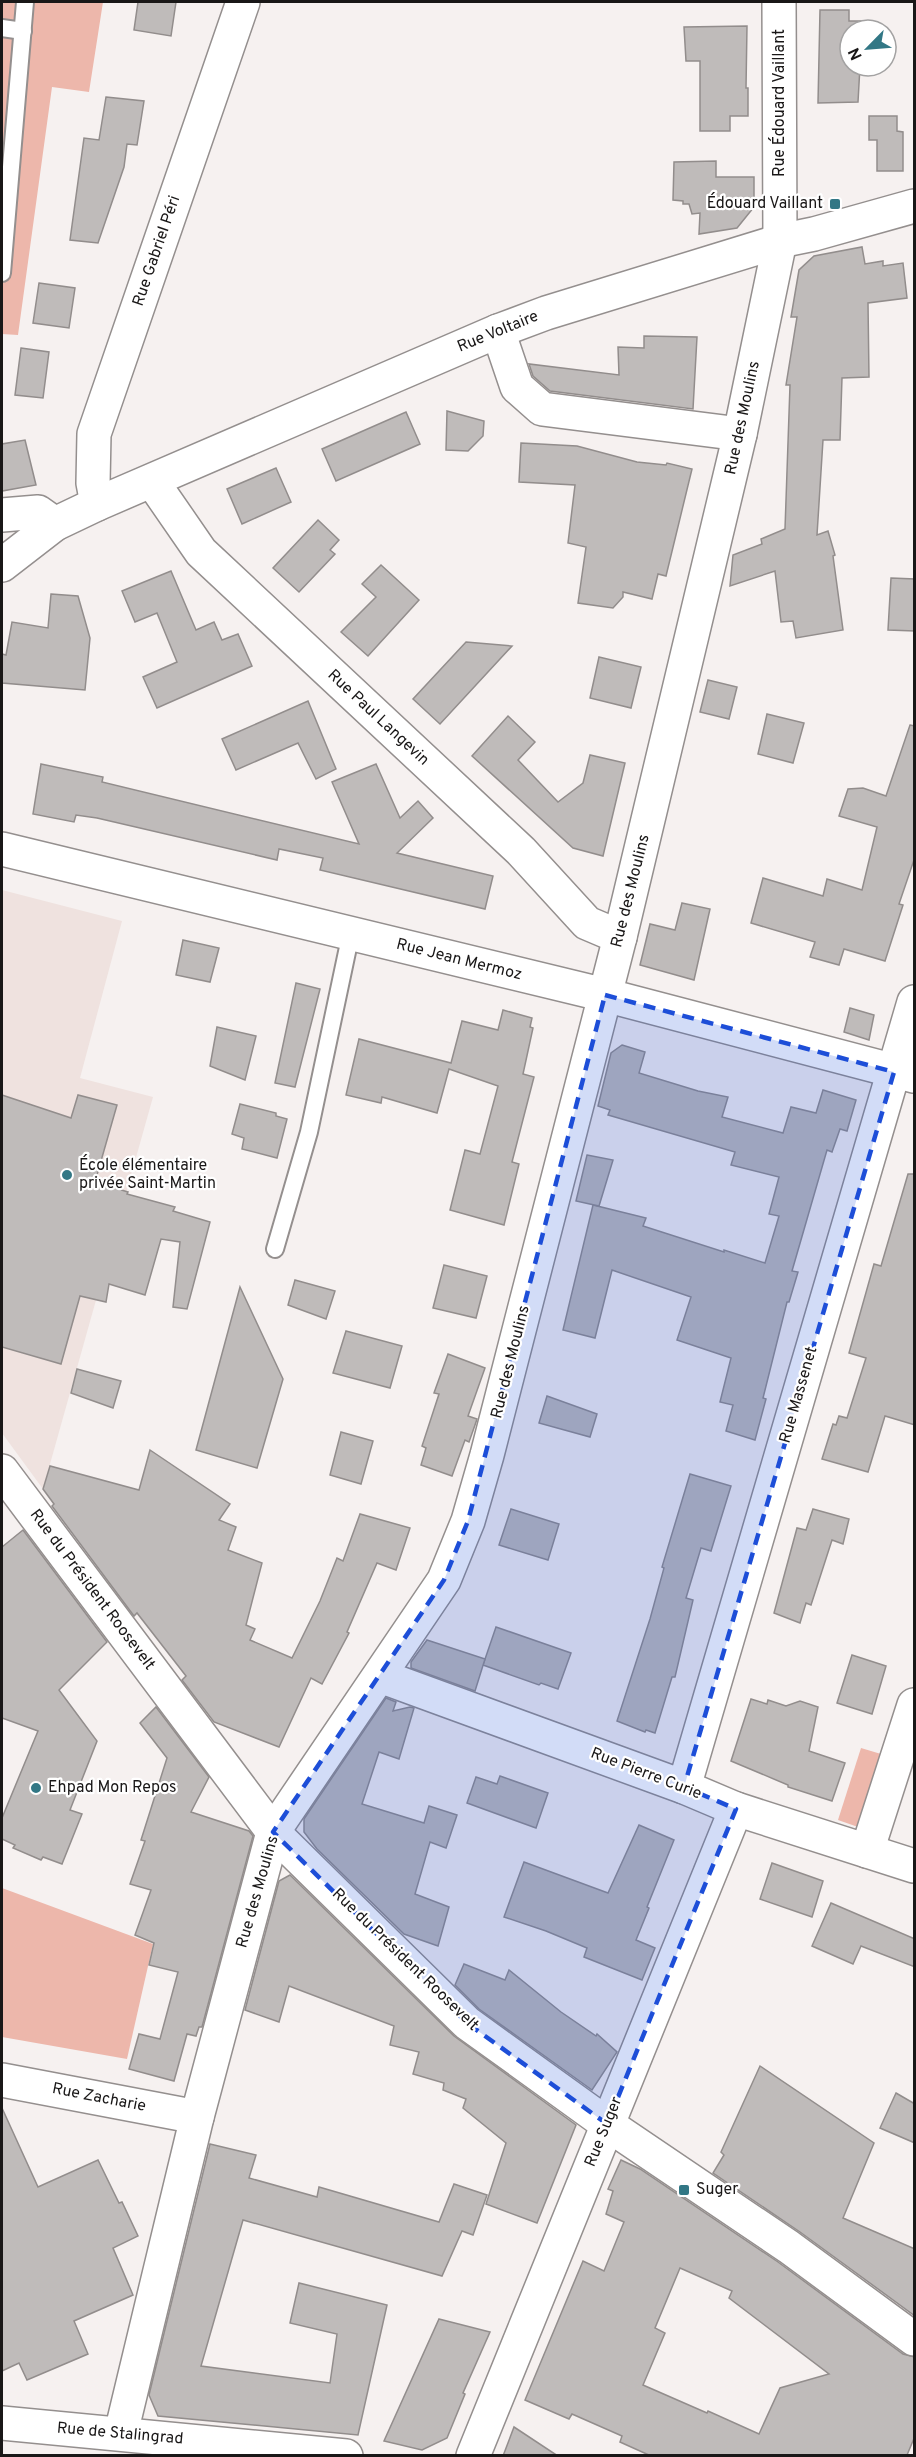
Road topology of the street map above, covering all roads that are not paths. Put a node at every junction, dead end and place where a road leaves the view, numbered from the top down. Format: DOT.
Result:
graph roads {
  1 [pos="25,2"];
  2 [pos="243,2"];
  3 [pos="779,2"];
  4 [pos="2,28"];
  5 [pos="22,31"];
  6 [pos="915,206"];
  7 [pos="780,241"];
  8 [pos="2,273"];
  9 [pos="498,331"];
  10 [pos="740,434"];
  11 [pos="152,481"];
  12 [pos="97,504"];
  13 [pos="2,516"];
  14 [pos="55,524"];
  15 [pos="2,565"];
  16 [pos="2,849"];
  17 [pos="351,933"];
  18 [pos="620,937"];
  19 [pos="605,995"];
  20 [pos="915,1002"];
  21 [pos="904,1074"];
  22 [pos="275,1249"];
  23 [pos="2,1471"];
  24 [pos="380,1676"];
  25 [pos="915,1705"];
  26 [pos="684,1787"];
  27 [pos="736,1809"];
  28 [pos="273,1832"];
  29 [pos="867,1851"];
  30 [pos="915,1866"];
  31 [pos="2,2080"];
  32 [pos="197,2117"];
  33 [pos="607,2124"];
  34 [pos="915,2339"];
  35 [pos="2,2423"];
  36 [pos="120,2433"];
  37 [pos="344,2455"];
  38 [pos="473,2456"];
  1 -- 5 [label="lane"];
  2 -- 12 [label="street, Rue Gabriel Péri"];
  3 -- 7 [label="street, Rue Édouard Vaillant"];
  4 -- 5 [label="lane"];
  5 -- 8 [label="lane"];
  6 -- 7 [label="street, Rue Voltaire"];
  7 -- 9 [label="street, Rue Voltaire"];
  7 -- 10 [label="street, Rue des Moulins"];
  9 -- 10 [label="street"];
  9 -- 11 [label="street, Rue Voltaire"];
  10 -- 18 [label="street, Rue des Moulins"];
  11 -- 12 [label="street, Rue Voltaire"];
  11 -- 18 [label="street, Rue Paul Langevin"];
  12 -- 14 [label="street, Rue Voltaire"];
  13 -- 14 [label="street"];
  14 -- 15 [label="street, Rue Voltaire"];
  16 -- 17 [label="street, Rue Jean Mermoz"];
  17 -- 19 [label="street, Rue Jean Mermoz"];
  17 -- 22 [label="lane"];
  18 -- 19 [label="street, Rue des Moulins"];
  19 -- 21 [label="street, Rue Jean Mermoz"];
  19 -- 24 [label="street, Rue des Moulins"];
  20 -- 21 [label="street, Rue Massenet"];
  21 -- 26 [label="street, Rue Massenet"];
  23 -- 28 [label="street, Rue du Président Roosevelt"];
  24 -- 26 [label="street, Rue Pierre Curie"];
  24 -- 28 [label="street, Rue des Moulins"];
  25 -- 29 [label="street"];
  26 -- 27 [label="street, Rue Pierre Curie"];
  27 -- 29 [label="street, Rue Pierre Curie"];
  27 -- 33 [label="street, Rue Suger"];
  28 -- 32 [label="street, Rue des Moulins"];
  28 -- 33 [label="street, Rue du Président Roosevelt"];
  29 -- 30 [label="street, Rue Pierre Curie"];
  31 -- 32 [label="street, Rue Zacharie"];
  32 -- 36 [label="street, Rue des Moulins"];
  33 -- 34 [label="street, Rue du Président Roosevelt"];
  33 -- 38 [label="street, Rue Suger"];
  35 -- 36 [label="street, Rue de Stalingrad"];
  36 -- 37 [label="street, Rue de Stalingrad"];
}
